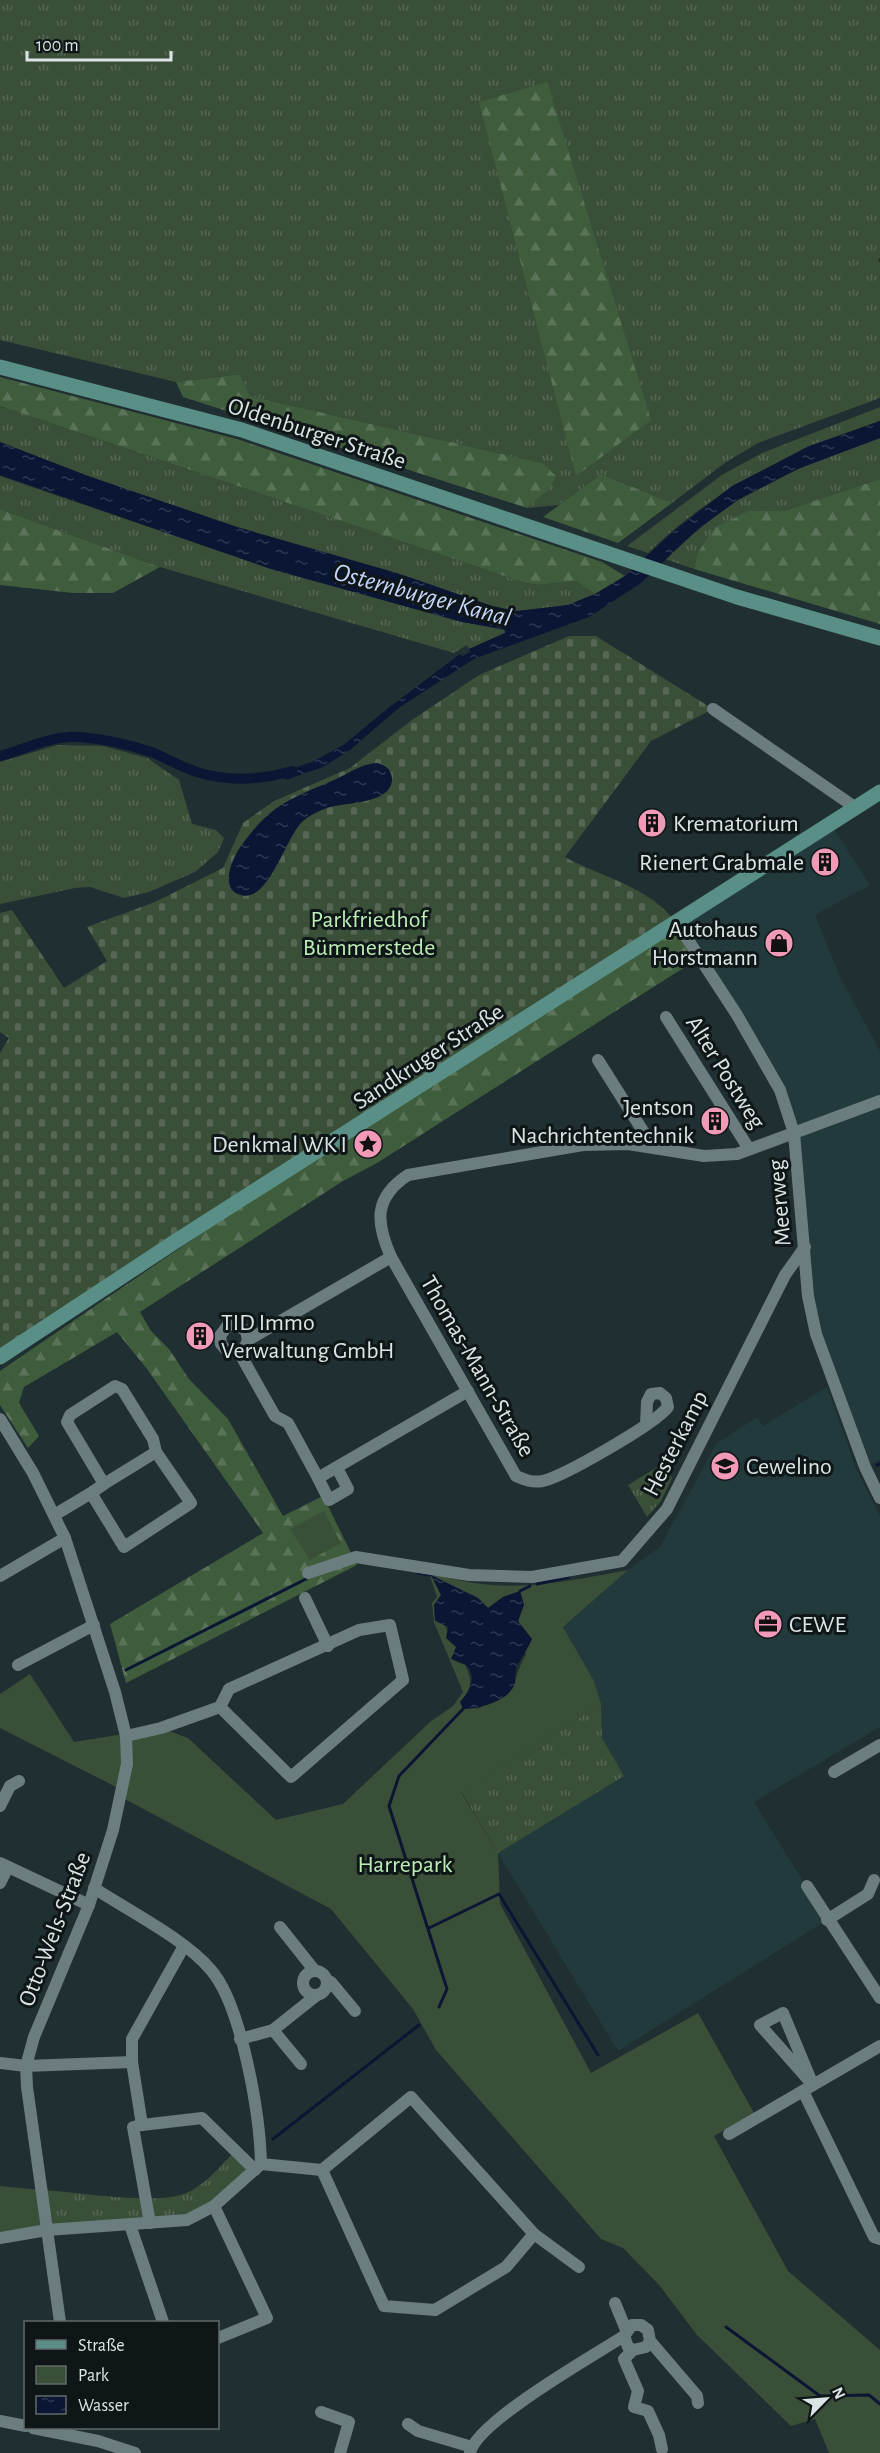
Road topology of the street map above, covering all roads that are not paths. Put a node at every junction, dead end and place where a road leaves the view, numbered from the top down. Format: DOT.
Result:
graph roads {
  1 [pos="0,367"];
  2 [pos="880,638"];
  3 [pos="713,709"];
  4 [pos="880,792"];
  5 [pos="856,808"];
  6 [pos="677,923"];
  7 [pos="666,1017"];
  8 [pos="598,1060"];
  9 [pos="880,1101"];
  10 [pos="794,1133"];
  11 [pos="653,1147"];
  12 [pos="749,1149"];
  13 [pos="434,1173"];
  14 [pos="805,1247"];
  15 [pos="391,1257"];
  16 [pos="248,1340"];
  17 [pos="239,1352"];
  18 [pos="0,1357"];
  19 [pos="468,1391"];
  20 [pos="0,1419"];
  21 [pos="646,1425"];
  22 [pos="156,1452"];
  23 [pos="337,1468"];
  24 [pos="318,1478"];
  25 [pos="104,1484"];
  26 [pos="91,1493"];
  27 [pos="880,1498"];
  28 [pos="56,1514"];
  29 [pos="65,1539"];
  30 [pos="308,1573"];
  31 [pos="0,1576"];
  32 [pos="305,1598"];
  33 [pos="94,1625"];
  34 [pos="328,1646"];
  35 [pos="18,1665"];
  36 [pos="220,1707"];
  37 [pos="126,1736"];
  38 [pos="880,1745"];
  39 [pos="834,1772"];
  40 [pos="19,1781"];
  41 [pos="0,1806"];
  42 [pos="4,1865"];
  43 [pos="874,1880"];
  44 [pos="0,1883"];
  45 [pos="807,1887"];
  46 [pos="94,1888"];
  47 [pos="89,1905"];
  48 [pos="827,1920"];
  49 [pos="280,1927"];
  50 [pos="184,1946"];
  51 [pos="315,1971"];
  52 [pos="328,1982"];
  53 [pos="317,1995"];
  54 [pos="880,1998"];
  55 [pos="355,2012"];
  56 [pos="273,2030"];
  57 [pos="240,2039"];
  58 [pos="880,2046"];
  59 [pos="132,2062"];
  60 [pos="0,2063"];
  61 [pos="301,2064"];
  62 [pos="26,2066"];
  63 [pos="808,2088"];
  64 [pos="142,2125"];
  65 [pos="729,2134"];
  66 [pos="258,2167"];
  67 [pos="322,2170"];
  68 [pos="214,2206"];
  69 [pos="150,2223"];
  70 [pos="130,2225"];
  71 [pos="47,2230"];
  72 [pos="534,2234"];
  73 [pos="0,2238"];
  74 [pos="880,2239"];
  75 [pos="579,2267"];
  76 [pos="615,2303"];
  77 [pos="60,2321"];
  78 [pos="163,2321"];
  79 [pos="625,2333"];
  80 [pos="219,2338"];
  81 [pos="650,2341"];
  82 [pos="633,2350"];
  83 [pos="698,2403"];
  84 [pos="321,2412"];
  85 [pos="0,2421"];
  86 [pos="408,2424"];
  87 [pos="24,2426"];
  88 [pos="60,2430"];
  89 [pos="662,2449"];
  90 [pos="471,2450"];
  91 [pos="130,2451"];
  92 [pos="340,2453"];
  1 -- 2 [label="street, Oldenburger Straße"];
  3 -- 5 [label="street"];
  4 -- 5 [label="street, Sandkruger Straße"];
  5 -- 6 [label="street, Sandkruger Straße"];
  6 -- 10 [label="street, Meerweg"];
  6 -- 18 [label="street, Sandkruger Straße"];
  7 -- 12 [label="street, Alter Postweg"];
  8 -- 11 [label="street"];
  9 -- 10 [label="street, Alter Postweg"];
  10 -- 12 [label="street, Alter Postweg"];
  10 -- 14 [label="street, Meerweg"];
  11 -- 12 [label="street, Alter Postweg"];
  11 -- 13 [label="street, Alter Postweg"];
  13 -- 15 [label="street, Thomas-Mann-Straße"];
  14 -- 27 [label="street, Meerweg"];
  14 -- 30 [label="street, Hesterkamp"];
  15 -- 16 [label="street"];
  15 -- 19 [label="street, Thomas-Mann-Straße"];
  16 -- 17 [label="street"];
  16 -- 17 [label="street"];
  17 -- 24 [label="street"];
  19 -- 21 [label="street, Thomas-Mann-Straße"];
  19 -- 23 [label="street"];
  20 -- 28 [label="street, Otto-Wels-Straße"];
  22 -- 25 [label="street"];
  22 -- 25 [label="street"];
  22 -- 26 [label="street"];
  23 -- 24 [label="street"];
  23 -- 24 [label="street"];
  25 -- 26 [label="street"];
  26 -- 28 [label="street"];
  28 -- 29 [label="street, Otto-Wels-Straße"];
  29 -- 31 [label="street"];
  29 -- 33 [label="street, Otto-Wels-Straße"];
  32 -- 34 [label="street"];
  33 -- 35 [label="street"];
  33 -- 37 [label="street, Otto-Wels-Straße"];
  34 -- 36 [label="street"];
  34 -- 36 [label="street"];
  36 -- 37 [label="street"];
  37 -- 46 [label="street, Otto-Wels-Straße"];
  38 -- 39 [label="street"];
  40 -- 41 [label="street"];
  42 -- 44 [label="street"];
  42 -- 47 [label="street"];
  43 -- 48 [label="street"];
  45 -- 48 [label="street"];
  46 -- 47 [label="street, Otto-Wels-Straße"];
  46 -- 50 [label="street"];
  47 -- 62 [label="street, Otto-Wels-Straße"];
  48 -- 54 [label="street"];
  49 -- 51 [label="street"];
  50 -- 57 [label="street"];
  50 -- 59 [label="street"];
  51 -- 52 [label="street"];
  51 -- 53 [label="street"];
  52 -- 53 [label="street"];
  52 -- 55 [label="street"];
  53 -- 56 [label="street"];
  56 -- 57 [label="street"];
  56 -- 61 [label="street"];
  57 -- 66 [label="street"];
  58 -- 63 [label="street"];
  59 -- 62 [label="street"];
  59 -- 64 [label="street"];
  60 -- 62 [label="street"];
  62 -- 71 [label="street, Otto-Wels-Straße"];
  63 -- 63 [label="street"];
  63 -- 65 [label="street"];
  63 -- 74 [label="street"];
  64 -- 66 [label="street"];
  64 -- 69 [label="street"];
  66 -- 67 [label="street"];
  66 -- 68 [label="street"];
  67 -- 72 [label="street"];
  67 -- 72 [label="street"];
  68 -- 69 [label="street"];
  68 -- 80 [label="street"];
  69 -- 70 [label="street"];
  70 -- 71 [label="street"];
  70 -- 78 [label="street"];
  71 -- 73 [label="street"];
  71 -- 77 [label="street, Otto-Wels-Straße"];
  72 -- 75 [label="street"];
  76 -- 79 [label="street"];
  79 -- 81 [label="street"];
  79 -- 82 [label="street"];
  79 -- 90 [label="street"];
  81 -- 82 [label="street"];
  81 -- 83 [label="street"];
  82 -- 89 [label="street"];
  84 -- 92 [label="street"];
  85 -- 87 [label="street"];
  86 -- 90 [label="street"];
  88 -- 91 [label="street"];
}
